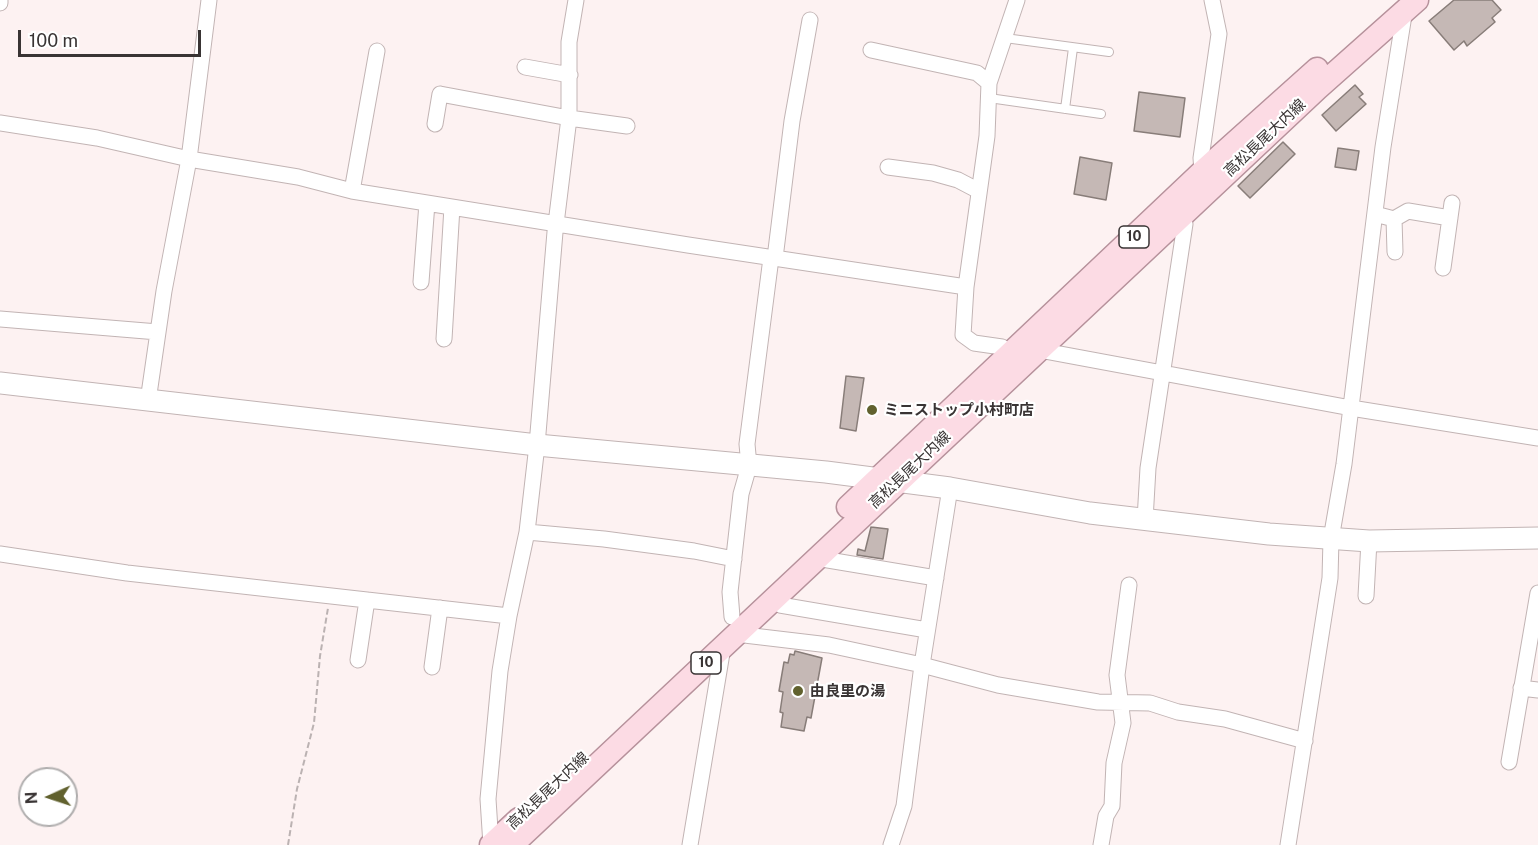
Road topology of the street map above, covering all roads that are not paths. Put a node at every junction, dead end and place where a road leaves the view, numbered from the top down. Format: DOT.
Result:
graph roads {
  1 [pos="209,0"];
  2 [pos="576,0"];
  3 [pos="1017,0"];
  4 [pos="1212,0"];
  5 [pos="1406,3"];
  6 [pos="810,20"];
  7 [pos="1005,38"];
  8 [pos="1073,48"];
  9 [pos="871,50"];
  10 [pos="377,51"];
  11 [pos="1109,52"];
  12 [pos="525,68"];
  13 [pos="570,75"];
  14 [pos="989,82"];
  15 [pos="989,98"];
  16 [pos="1065,109"];
  17 [pos="1101,114"];
  18 [pos="570,118"];
  19 [pos="0,123"];
  20 [pos="435,124"];
  21 [pos="627,126"];
  22 [pos="189,159"];
  23 [pos="888,167"];
  24 [pos="1202,172"];
  25 [pos="352,191"];
  26 [pos="979,191"];
  27 [pos="427,203"];
  28 [pos="453,207"];
  29 [pos="1375,214"];
  30 [pos="1181,217"];
  31 [pos="1394,219"];
  32 [pos="556,223"];
  33 [pos="1395,252"];
  34 [pos="773,258"];
  35 [pos="1443,268"];
  36 [pos="421,282"];
  37 [pos="966,286"];
  38 [pos="0,319"];
  39 [pos="158,332"];
  40 [pos="444,339"];
  41 [pos="1024,357"];
  42 [pos="1164,373"];
  43 [pos="0,383"];
  44 [pos="148,401"];
  45 [pos="1351,408"];
  46 [pos="1538,438"];
  47 [pos="537,445"];
  48 [pos="748,466"];
  49 [pos="889,480"];
  50 [pos="950,488"];
  51 [pos="1145,520"];
  52 [pos="527,532"];
  53 [pos="1538,538"];
  54 [pos="1331,539"];
  55 [pos="1369,541"];
  56 [pos="0,554"];
  57 [pos="816,558"];
  58 [pos="734,559"];
  59 [pos="936,578"];
  60 [pos="1129,585"];
  61 [pos="1538,593"];
  62 [pos="1366,596"];
  63 [pos="367,600"];
  64 [pos="780,605"];
  65 [pos="440,608"];
  66 [pos="509,616"];
  67 [pos="1536,618"];
  68 [pos="927,630"];
  69 [pos="730,633"];
  70 [pos="358,660"];
  71 [pos="922,665"];
  72 [pos="432,667"];
  73 [pos="1521,688"];
  74 [pos="1538,690"];
  75 [pos="1121,703"];
  76 [pos="1305,741"];
  77 [pos="1509,762"];
  78 [pos="491,845"];
  79 [pos="512,845"];
  80 [pos="690,845"];
  81 [pos="891,845"];
  82 [pos="1101,845"];
  83 [pos="1288,845"];
  1 -- 22 [label="street"];
  2 -- 13 [label="street"];
  3 -- 7 [label="street"];
  4 -- 24 [label="street"];
  5 -- 24 [label="main road, 高松長尾大内線 / 10"];
  5 -- 29 [label="street"];
  5 -- 30 [label="main road, 高松長尾大内線 / 10"];
  6 -- 34 [label="street"];
  7 -- 8 [label="lane"];
  7 -- 14 [label="street"];
  8 -- 11 [label="lane"];
  8 -- 16 [label="lane"];
  9 -- 14 [label="street"];
  10 -- 25 [label="street"];
  12 -- 13 [label="street"];
  13 -- 18 [label="street"];
  14 -- 15 [label="street"];
  15 -- 16 [label="lane"];
  15 -- 26 [label="street"];
  16 -- 17 [label="lane"];
  18 -- 20 [label="street"];
  18 -- 21 [label="street"];
  18 -- 32 [label="street"];
  19 -- 22 [label="street"];
  22 -- 25 [label="street"];
  22 -- 39 [label="street"];
  23 -- 26 [label="street"];
  24 -- 41 [label="main road, 高松長尾大内線 / 10"];
  25 -- 27 [label="street"];
  26 -- 37 [label="street"];
  27 -- 28 [label="street"];
  27 -- 36 [label="street"];
  28 -- 32 [label="street"];
  28 -- 40 [label="street"];
  29 -- 31 [label="street"];
  29 -- 45 [label="street"];
  30 -- 41 [label="main road, 高松長尾大内線 / 10"];
  30 -- 42 [label="street"];
  31 -- 33 [label="street"];
  31 -- 35 [label="street"];
  32 -- 34 [label="street"];
  32 -- 47 [label="street"];
  34 -- 37 [label="street"];
  34 -- 48 [label="street"];
  37 -- 41 [label="street"];
  38 -- 39 [label="street"];
  39 -- 44 [label="street"];
  41 -- 42 [label="street"];
  41 -- 49 [label="main road, 高松長尾大内線 / 10"];
  42 -- 45 [label="street"];
  42 -- 51 [label="street"];
  43 -- 44 [label="street"];
  44 -- 47 [label="street"];
  45 -- 46 [label="street"];
  45 -- 54 [label="street"];
  47 -- 48 [label="street"];
  47 -- 52 [label="street"];
  48 -- 49 [label="street"];
  48 -- 58 [label="street"];
  49 -- 50 [label="street"];
  49 -- 57 [label="main road, 高松長尾大内線 / 10"];
  49 -- 69 [label="main road, 高松長尾大内線 / 10"];
  50 -- 51 [label="street"];
  50 -- 59 [label="street"];
  51 -- 54 [label="street"];
  52 -- 58 [label="street"];
  52 -- 66 [label="street"];
  53 -- 55 [label="street"];
  54 -- 55 [label="street"];
  54 -- 76 [label="street"];
  55 -- 62 [label="street"];
  56 -- 63 [label="street"];
  57 -- 59 [label="street"];
  57 -- 69 [label="main road, 高松長尾大内線 / 10"];
  58 -- 69 [label="street"];
  59 -- 68 [label="street"];
  60 -- 75 [label="street"];
  61 -- 67 [label="street"];
  63 -- 65 [label="street"];
  63 -- 70 [label="street"];
  64 -- 68 [label="street"];
  65 -- 66 [label="street"];
  65 -- 72 [label="street"];
  66 -- 78 [label="street"];
  67 -- 73 [label="street"];
  68 -- 71 [label="street"];
  69 -- 71 [label="street"];
  69 -- 78 [label="main road, 高松長尾大内線 / 10"];
  69 -- 79 [label="main road, 高松長尾大内線 / 10"];
  69 -- 80 [label="street"];
  71 -- 75 [label="street"];
  71 -- 81 [label="street"];
  73 -- 74 [label="street"];
  73 -- 77 [label="street"];
  75 -- 76 [label="street"];
  75 -- 82 [label="street"];
  76 -- 83 [label="street"];
}
